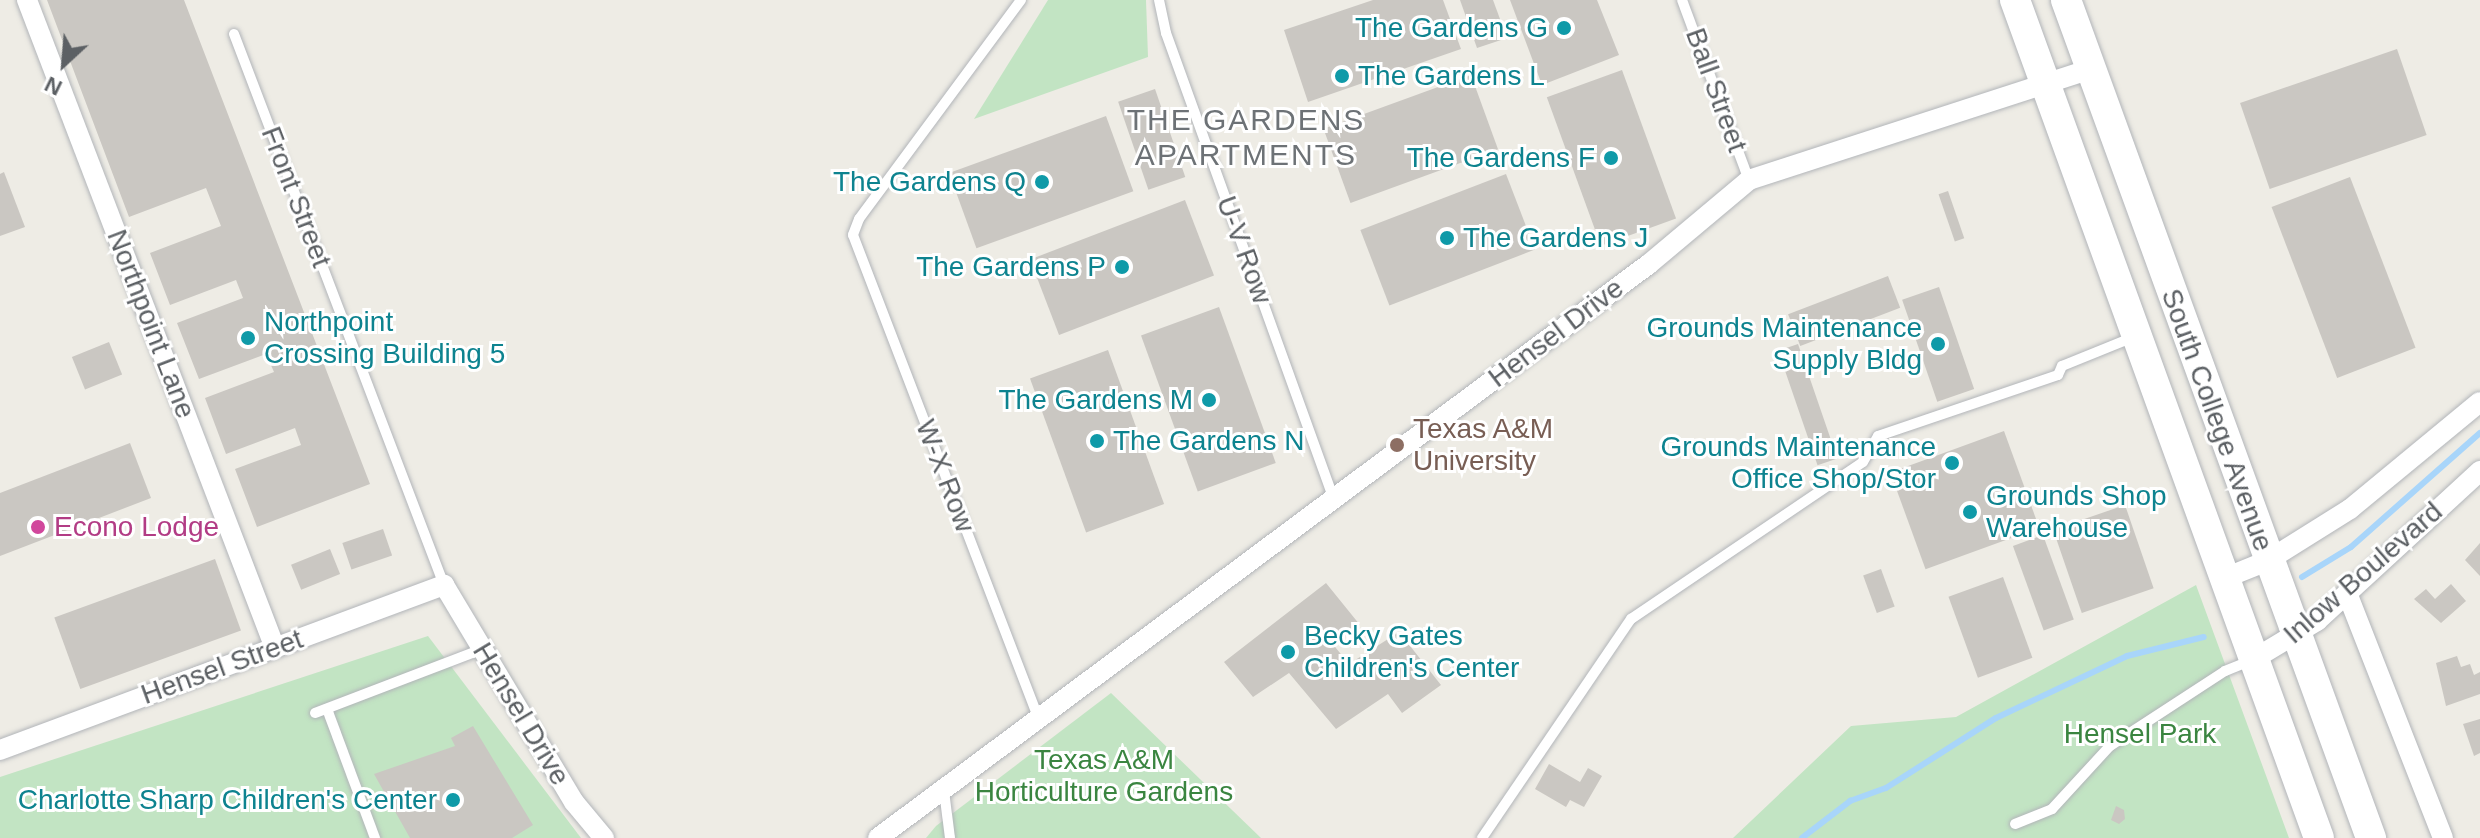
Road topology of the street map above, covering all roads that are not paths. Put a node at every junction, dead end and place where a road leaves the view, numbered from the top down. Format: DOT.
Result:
graph roads {
  1 [pos="27,0"];
  2 [pos="1021,0"];
  3 [pos="1159,0"];
  4 [pos="1682,0"];
  5 [pos="2015,0"];
  6 [pos="2066,0"];
  7 [pos="234,34"];
  8 [pos="2091,69"];
  9 [pos="2046,85"];
  10 [pos="1749,180"];
  11 [pos="2180,319"];
  12 [pos="2137,336"];
  13 [pos="2480,402"];
  14 [pos="2480,471"];
  15 [pos="1333,498"];
  16 [pos="2267,561"];
  17 [pos="2225,578"];
  18 [pos="444,585"];
  19 [pos="2347,593"];
  20 [pos="2297,636"];
  21 [pos="275,648"];
  22 [pos="483,649"];
  23 [pos="2254,659"];
  24 [pos="327,709"];
  25 [pos="315,713"];
  26 [pos="1038,717"];
  27 [pos="0,750"];
  28 [pos="944,791"];
  29 [pos="2015,824"];
  30 [pos="375,838"];
  31 [pos="604,838"];
  32 [pos="878,838"];
  33 [pos="950,838"];
  34 [pos="1482,838"];
  35 [pos="2319,838"];
  36 [pos="2371,838"];
  37 [pos="2443,838"];
  1 -- 21 [label="street, Northpoint Lane"];
  2 -- 26 [label="lane, W-X Row"];
  3 -- 15 [label="lane, U-V Row"];
  4 -- 10 [label="lane, Ball Street"];
  5 -- 9 [label="main road, South College Avenue"];
  6 -- 8 [label="main road, South College Avenue"];
  7 -- 18 [label="lane, Front Street"];
  8 -- 9 [label="street, Hensel Drive"];
  8 -- 11 [label="main road, South College Avenue"];
  9 -- 10 [label="street, Hensel Drive"];
  9 -- 12 [label="main road, South College Avenue"];
  10 -- 15 [label="street, Hensel Drive"];
  11 -- 12 [label="main road"];
  11 -- 16 [label="main road, South College Avenue"];
  12 -- 17 [label="main road, South College Avenue"];
  12 -- 34 [label="lane"];
  13 -- 16 [label="street, Inlow Boulevard"];
  14 -- 19 [label="street, Inlow Boulevard"];
  15 -- 26 [label="street, Hensel Drive"];
  16 -- 17 [label="street, Inlow Boulevard"];
  16 -- 20 [label="main road, South College Avenue"];
  17 -- 23 [label="main road, South College Avenue"];
  18 -- 21 [label="street, Hensel Street"];
  18 -- 22 [label="street, Hensel Drive"];
  19 -- 20 [label="street, Inlow Boulevard"];
  19 -- 37 [label="street"];
  20 -- 23 [label="street, Inlow Boulevard"];
  20 -- 36 [label="main road, South College Avenue"];
  21 -- 27 [label="street, Hensel Street"];
  22 -- 24 [label="lane"];
  22 -- 31 [label="street, Hensel Drive"];
  23 -- 29 [label="lane, Inlow Boulevard"];
  23 -- 35 [label="main road, South College Avenue"];
  24 -- 25 [label="lane"];
  24 -- 30 [label="lane"];
  26 -- 28 [label="street, Hensel Drive"];
  28 -- 32 [label="street, Hensel Drive"];
  28 -- 33 [label="lane"];
}
